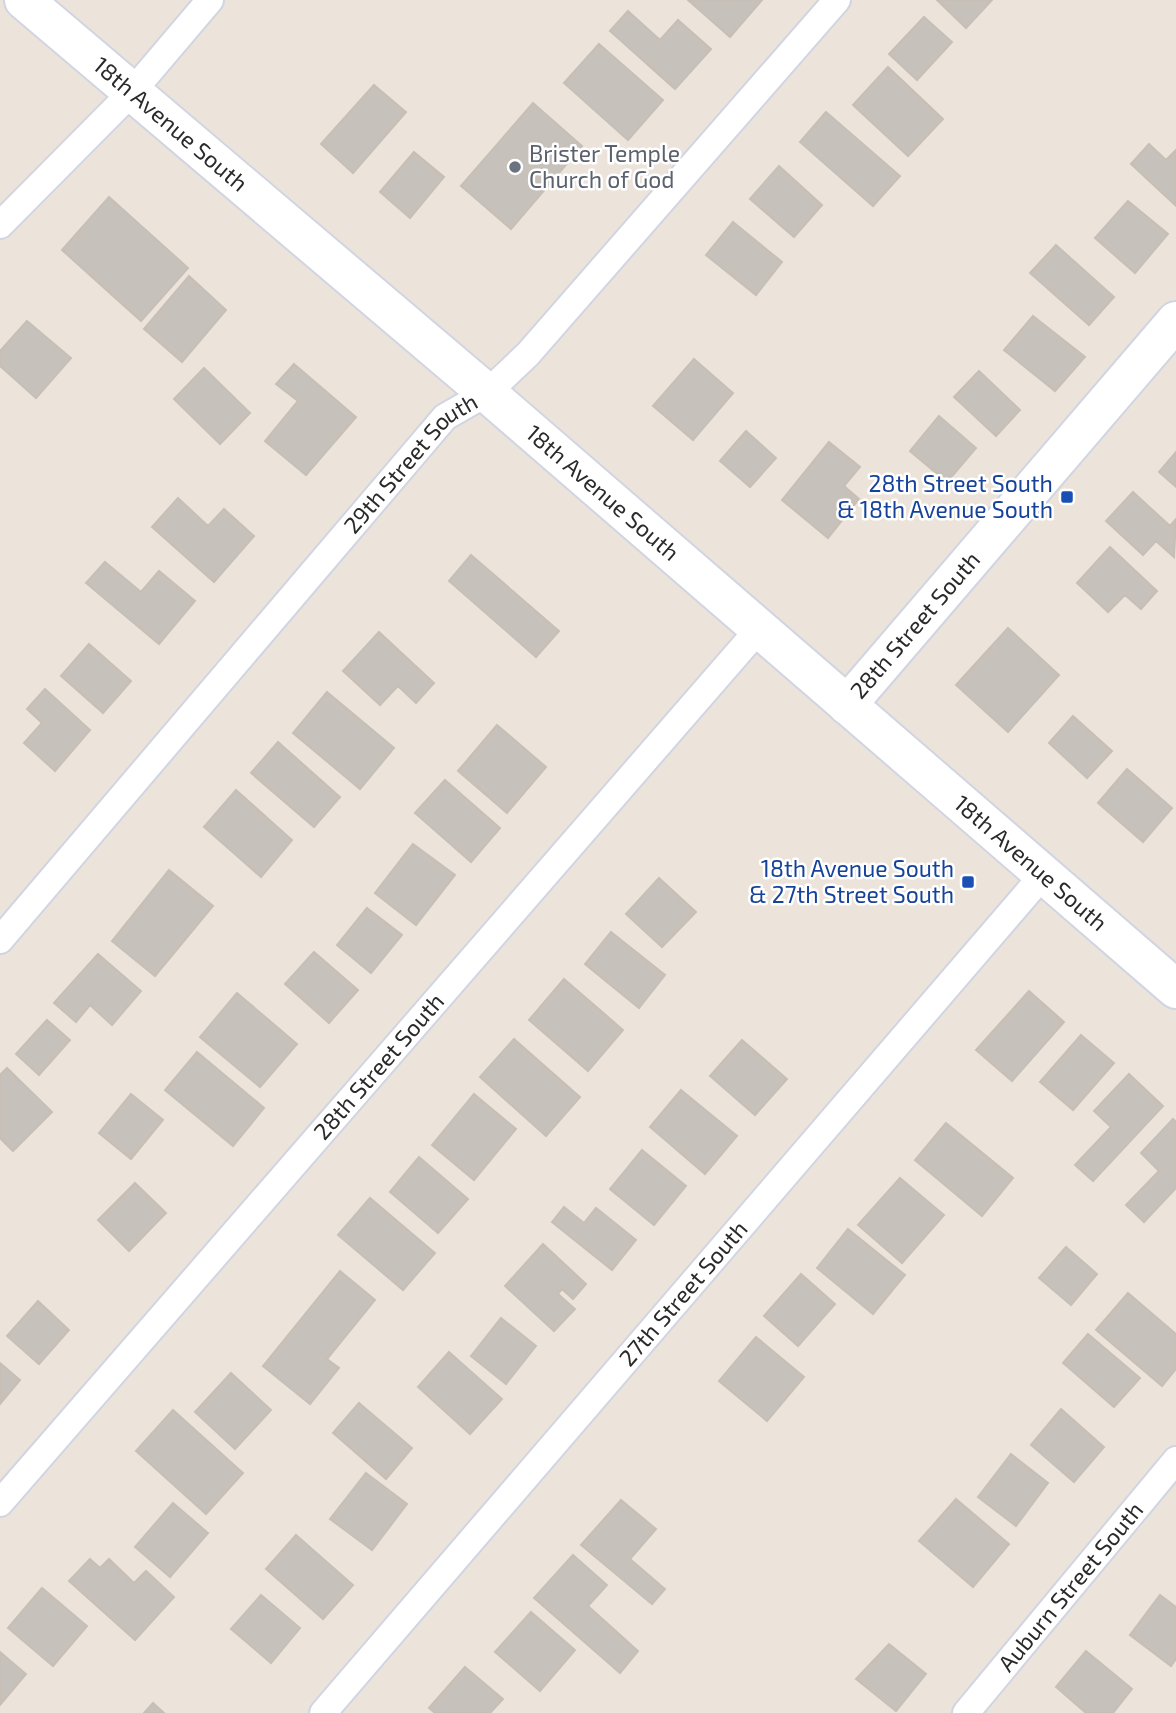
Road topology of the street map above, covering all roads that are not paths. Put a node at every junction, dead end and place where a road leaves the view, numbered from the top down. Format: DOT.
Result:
graph roads {
  1 [pos="24,0"];
  2 [pos="210,0"];
  3 [pos="837,0"];
  4 [pos="132,92"];
  5 [pos="0,225"];
  6 [pos="1176,321"];
  7 [pos="487,393"];
  8 [pos="758,630"];
  9 [pos="847,705"];
  10 [pos="1043,875"];
  11 [pos="0,940"];
  12 [pos="1176,989"];
  13 [pos="1176,1460"];
  14 [pos="0,1503"];
  15 [pos="323,1713"];
  16 [pos="966,1713"];
  1 -- 4 [label="street, 18th Avenue South"];
  2 -- 4 [label="street"];
  3 -- 7 [label="street, 29th Street South"];
  4 -- 5 [label="street"];
  4 -- 7 [label="street, 18th Avenue South"];
  6 -- 9 [label="street, 28th Street South"];
  7 -- 8 [label="street, 18th Avenue South"];
  7 -- 11 [label="street, 29th Street South"];
  8 -- 9 [label="street, 18th Avenue South"];
  8 -- 14 [label="street, 28th Street South"];
  9 -- 10 [label="street, 18th Avenue South"];
  10 -- 12 [label="street, 18th Avenue South"];
  10 -- 15 [label="street, 27th Street South"];
  13 -- 16 [label="street, Auburn Street South"];
}
